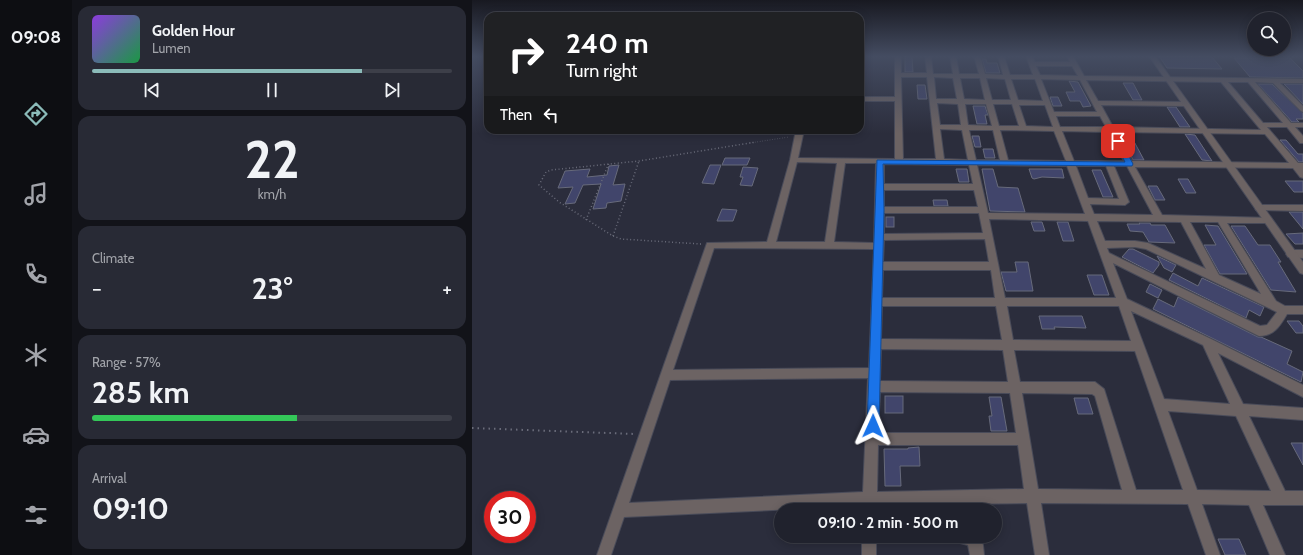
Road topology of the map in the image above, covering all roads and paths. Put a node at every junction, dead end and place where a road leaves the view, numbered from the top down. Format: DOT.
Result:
graph roads {
  1 [pos="898,82"];
  2 [pos="931,82"];
  3 [pos="957,82"];
  4 [pos="983,82"];
  5 [pos="1009,82"];
  6 [pos="1039,82"];
  7 [pos="1085,82"];
  8 [pos="1170,82"];
  9 [pos="1225,82"];
  10 [pos="1251,82"];
  11 [pos="1276,82"];
  12 [pos="864,99"];
  13 [pos="898,99"];
  14 [pos="933,101"];
  15 [pos="960,101"];
  16 [pos="988,102"];
  17 [pos="1015,102"];
  18 [pos="1047,102"];
  19 [pos="1097,103"];
  20 [pos="1186,104"];
  21 [pos="1303,110"];
  22 [pos="1052,114"];
  23 [pos="1103,114"];
  24 [pos="1260,125"];
  25 [pos="1289,125"];
  26 [pos="1303,125"];
  27 [pos="936,127"];
  28 [pos="965,127"];
  29 [pos="995,128"];
  30 [pos="1023,128"];
  31 [pos="1058,129"];
  32 [pos="1112,129"];
  33 [pos="1204,130"];
  34 [pos="1266,132"];
  35 [pos="793,134"];
  36 [pos="799,134"];
  37 [pos="1303,141"];
  38 [pos="794,160"];
  39 [pos="638,161"];
  40 [pos="841,161"];
  41 [pos="899,161"];
  42 [pos="940,161"];
  43 [pos="880,162"];
  44 [pos="973,162"];
  45 [pos="1005,162"];
  46 [pos="609,163"];
  47 [pos="1071,163"];
  48 [pos="1109,164"];
  49 [pos="1130,164"];
  50 [pos="1230,166"];
  51 [pos="1299,166"];
  52 [pos="1303,175"];
  53 [pos="880,187"];
  54 [pos="979,187"];
  55 [pos="1085,202"];
  56 [pos="1259,208"];
  57 [pos="1303,208"];
  58 [pos="880,210"];
  59 [pos="984,213"];
  60 [pos="1091,218"];
  61 [pos="1160,219"];
  62 [pos="586,220"];
  63 [pos="1184,220"];
  64 [pos="1221,220"];
  65 [pos="1268,220"];
  66 [pos="613,236"];
  67 [pos="989,236"];
  68 [pos="879,242"];
  69 [pos="771,244"];
  70 [pos="1102,244"];
  71 [pos="710,245"];
  72 [pos="829,245"];
  73 [pos="1291,254"];
  74 [pos="1303,254"];
  75 [pos="1105,255"];
  76 [pos="878,266"];
  77 [pos="995,266"];
  78 [pos="1303,270"];
  79 [pos="1215,277"];
  80 [pos="1000,301"];
  81 [pos="878,302"];
  82 [pos="1123,302"];
  83 [pos="1272,304"];
  84 [pos="1284,310"];
  85 [pos="1303,310"];
  86 [pos="1207,342"];
  87 [pos="876,344"];
  88 [pos="1008,345"];
  89 [pos="1138,346"];
  90 [pos="875,373"];
  91 [pos="665,375"];
  92 [pos="874,386"];
  93 [pos="1015,387"];
  94 [pos="1303,391"];
  95 [pos="1160,405"];
  96 [pos="1239,410"];
  97 [pos="1303,414"];
  98 [pos="472,428"];
  99 [pos="645,434"];
  100 [pos="873,438"];
  101 [pos="1024,439"];
  102 [pos="1031,496"];
  103 [pos="1131,497"];
  104 [pos="1193,498"];
  105 [pos="1253,498"];
  106 [pos="1281,498"];
  107 [pos="1303,498"];
  108 [pos="869,503"];
  109 [pos="961,503"];
  110 [pos="774,506"];
  111 [pos="620,510"];
  112 [pos="869,543"];
  113 [pos="976,543"];
  114 [pos="604,555"];
  115 [pos="868,555"];
  116 [pos="977,555"];
  117 [pos="1042,555"];
  118 [pos="1213,555"];
  119 [pos="1278,555"];
  1 -- 13 [label="street"];
  2 -- 14 [label="street"];
  3 -- 15 [label="street"];
  4 -- 16 [label="street"];
  5 -- 17 [label="street"];
  6 -- 18 [label="street"];
  7 -- 19 [label="street"];
  8 -- 20 [label="street"];
  9 -- 24 [label="street"];
  10 -- 25 [label="street"];
  11 -- 21 [label="street"];
  12 -- 13 [label="street"];
  13 -- 41 [label="street"];
  14 -- 15 [label="street"];
  14 -- 27 [label="street"];
  15 -- 16 [label="street"];
  15 -- 28 [label="street"];
  16 -- 17 [label="street"];
  16 -- 29 [label="street"];
  17 -- 18 [label="street"];
  17 -- 30 [label="street"];
  18 -- 22 [label="street"];
  19 -- 20 [label="street"];
  19 -- 23 [label="street"];
  20 -- 33 [label="street"];
  22 -- 23 [label="street"];
  22 -- 31 [label="street"];
  23 -- 32 [label="street"];
  24 -- 25 [label="street"];
  24 -- 34 [label="street"];
  25 -- 26 [label="street"];
  25 -- 37 [label="street"];
  27 -- 28 [label="street"];
  27 -- 42 [label="street"];
  28 -- 29 [label="street"];
  28 -- 44 [label="street"];
  29 -- 30 [label="street"];
  29 -- 45 [label="street"];
  30 -- 31 [label="street"];
  31 -- 32 [label="street"];
  31 -- 47 [label="street"];
  32 -- 33 [label="street"];
  32 -- 49 [label="street"];
  33 -- 34 [label="street"];
  33 -- 50 [label="street"];
  34 -- 51 [label="street"];
  35 -- 39 [label="path"];
  36 -- 38 [label="street"];
  38 -- 40 [label="street"];
  38 -- 69 [label="street"];
  39 -- 46 [label="path"];
  39 -- 66 [label="path"];
  40 -- 43 [label="street"];
  40 -- 72 [label="street"];
  41 -- 42 [label="street"];
  41 -- 43 [label="street"];
  42 -- 44 [label="street"];
  43 -- 53 [label="street"];
  44 -- 45 [label="street"];
  44 -- 54 [label="street"];
  45 -- 47 [label="street"];
  46 -- 62 [label="path"];
  46 -- 62 [label="path"];
  47 -- 48 [label="street"];
  47 -- 55 [label="street"];
  48 -- 49 [label="street"];
  48 -- 55 [label="street"];
  49 -- 50 [label="street"];
  49 -- 61 [label="street"];
  50 -- 51 [label="street"];
  50 -- 56 [label="street"];
  51 -- 52 [label="street"];
  53 -- 54 [label="street"];
  53 -- 58 [label="street"];
  54 -- 59 [label="street"];
  55 -- 60 [label="street"];
  56 -- 57 [label="street"];
  56 -- 65 [label="street"];
  58 -- 59 [label="street"];
  58 -- 68 [label="street"];
  59 -- 60 [label="street"];
  59 -- 67 [label="street"];
  60 -- 61 [label="street"];
  60 -- 70 [label="street"];
  61 -- 63 [label="street"];
  62 -- 66 [label="path"];
  63 -- 64 [label="street"];
  63 -- 79 [label="street"];
  64 -- 65 [label="street"];
  64 -- 83 [label="street"];
  65 -- 73 [label="street"];
  66 -- 71 [label="path"];
  67 -- 68 [label="street"];
  67 -- 77 [label="street"];
  68 -- 72 [label="street"];
  68 -- 76 [label="street"];
  69 -- 71 [label="street"];
  69 -- 72 [label="street"];
  70 -- 75 [label="street"];
  70 -- 79 [label="street"];
  71 -- 91 [label="street"];
  73 -- 74 [label="street"];
  73 -- 78 [label="street"];
  75 -- 82 [label="street"];
  75 -- 84 [label="street"];
  76 -- 77 [label="street"];
  76 -- 81 [label="street"];
  77 -- 80 [label="street"];
  79 -- 83 [label="street"];
  80 -- 81 [label="street"];
  80 -- 82 [label="street"];
  80 -- 88 [label="street"];
  81 -- 87 [label="street"];
  82 -- 86 [label="street"];
  82 -- 89 [label="street"];
  83 -- 84 [label="street"];
  84 -- 85 [label="street"];
  86 -- 94 [label="street"];
  86 -- 96 [label="street"];
  87 -- 88 [label="street"];
  87 -- 90 [label="street"];
  88 -- 89 [label="street"];
  88 -- 93 [label="street"];
  89 -- 95 [label="street"];
  90 -- 91 [label="street"];
  90 -- 92 [label="street"];
  91 -- 99 [label="street"];
  92 -- 93 [label="street"];
  92 -- 100 [label="street"];
  93 -- 101 [label="street"];
  93 -- 103 [label="street"];
  95 -- 96 [label="street"];
  95 -- 104 [label="street"];
  96 -- 97 [label="street"];
  96 -- 106 [label="street"];
  98 -- 99 [label="path"];
  99 -- 111 [label="street"];
  100 -- 101 [label="street"];
  100 -- 108 [label="street"];
  101 -- 102 [label="street"];
  102 -- 103 [label="street"];
  102 -- 109 [label="street"];
  102 -- 117 [label="street"];
  103 -- 104 [label="street"];
  104 -- 105 [label="street"];
  104 -- 118 [label="street"];
  105 -- 106 [label="street"];
  105 -- 119 [label="street"];
  106 -- 107 [label="street"];
  110 -- 111 [label="street"];
  111 -- 114 [label="street"];
  112 -- 115 [label="street"];
  113 -- 116 [label="street"];
}
